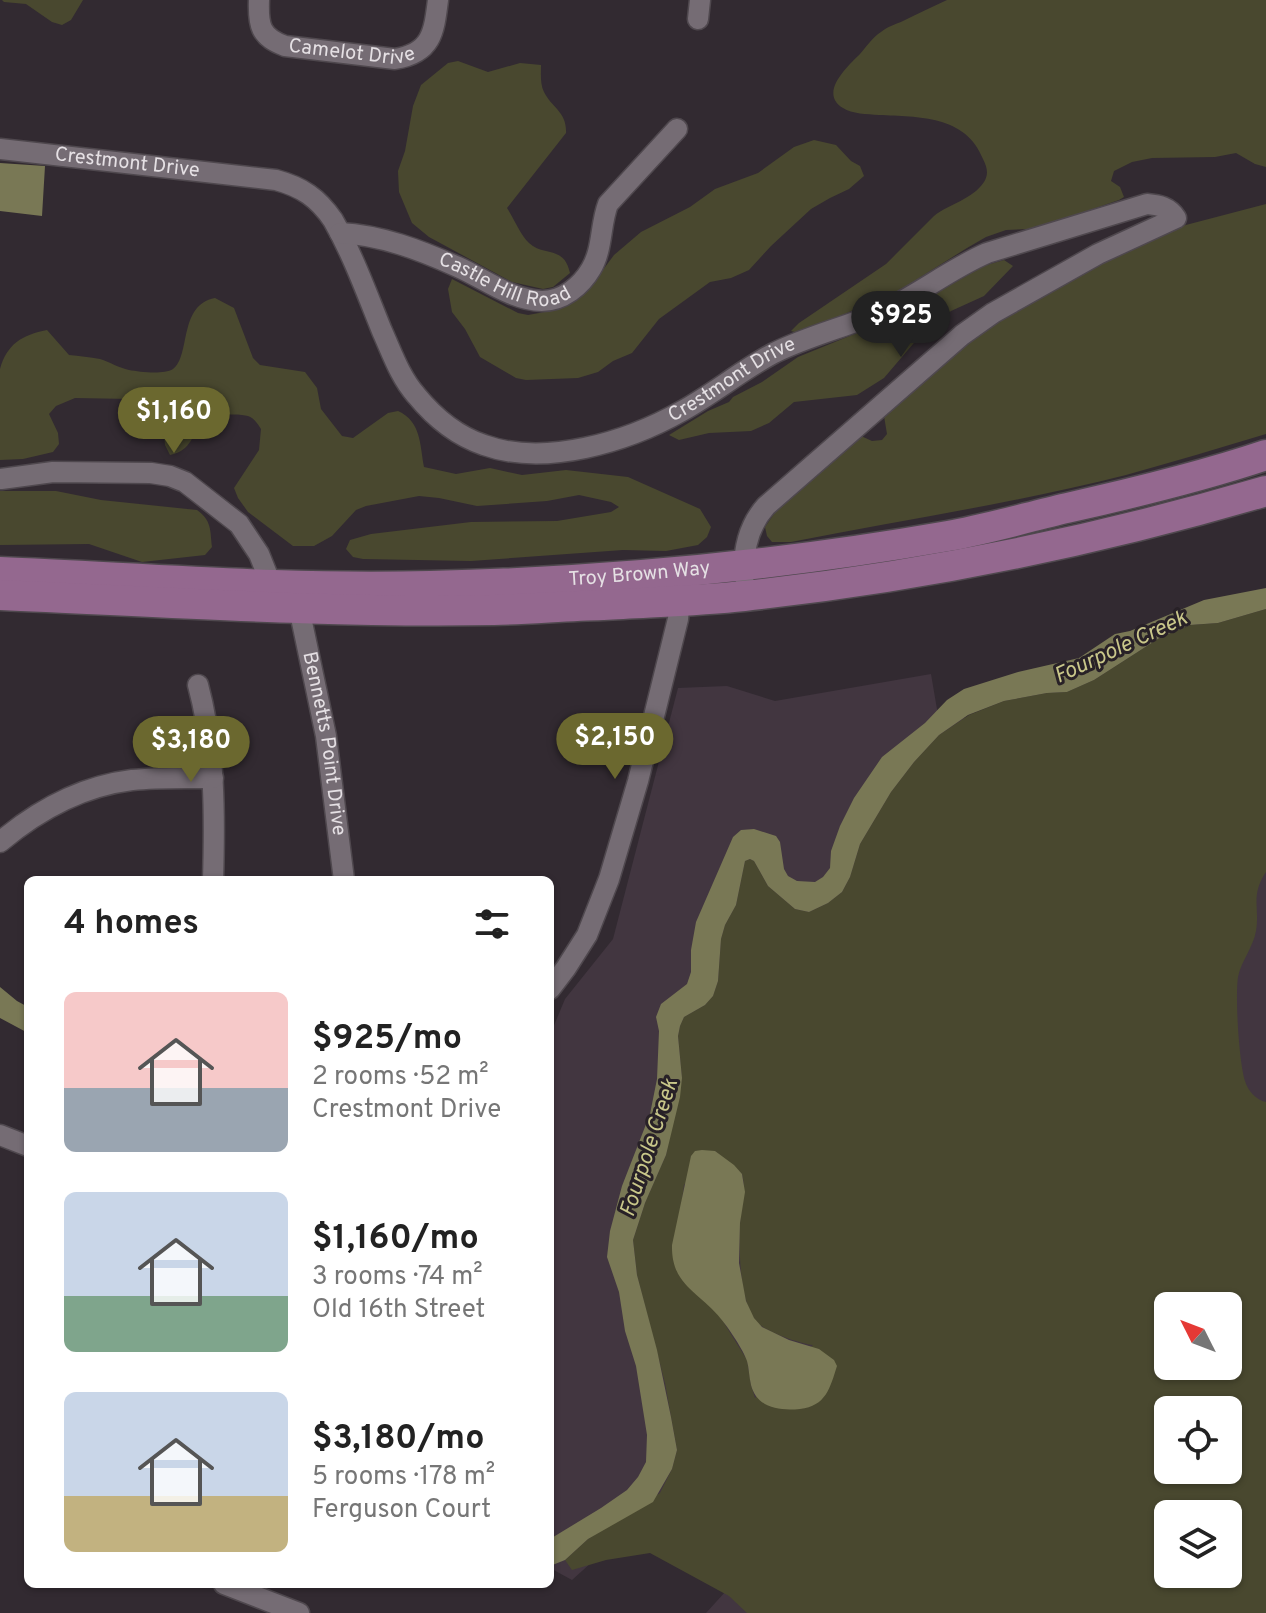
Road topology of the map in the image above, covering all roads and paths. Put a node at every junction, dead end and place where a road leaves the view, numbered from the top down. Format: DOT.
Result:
graph roads {
  1 [pos="259,0"];
  2 [pos="438,0"];
  3 [pos="677,129"];
  4 [pos="0,149"];
  5 [pos="340,233"];
  6 [pos="1266,455"];
  7 [pos="1,479"];
  8 [pos="1266,491"];
  9 [pos="744,566"];
  10 [pos="0,572"];
  11 [pos="271,584"];
  12 [pos="681,587"];
  13 [pos="0,595"];
  14 [pos="744,596"];
  15 [pos="299,608"];
  16 [pos="198,685"];
  17 [pos="213,778"];
  18 [pos="0,842"];
  19 [pos="213,876"];
  20 [pos="344,876"];
  21 [pos="554,984"];
  22 [pos="0,1135"];
  23 [pos="24,1144"];
  24 [pos="229,1588"];
  25 [pos="250,1604"];
  26 [pos="299,1613"];
  1 -- 2 [label="street, Camelot Drive"];
  3 -- 5 [label="street, Castle Hill Road"];
  4 -- 5 [label="street, Crestmont Drive"];
  5 -- 9 [label="street, Crestmont Drive"];
  6 -- 9 [label="main road, Troy Brown Way"];
  7 -- 11 [label="street"];
  8 -- 14 [label="main road, Troy Brown Way"];
  9 -- 12 [label="main road, Troy Brown Way"];
  9 -- 14 [label="street, Crestmont Drive"];
  10 -- 11 [label="main road, Troy Brown Way"];
  11 -- 12 [label="main road, Troy Brown Way"];
  12 -- 14 [label="main road, Troy Brown Way"];
  12 -- 15 [label="main road, Troy Brown Way"];
  12 -- 21 [label="street"];
  13 -- 15 [label="main road, Troy Brown Way"];
  15 -- 20 [label="street, Bennetts Point Drive"];
  16 -- 17 [label="street"];
  17 -- 18 [label="street"];
  17 -- 19 [label="street"];
  22 -- 23 [label="street"];
  24 -- 25 [label="street"];
  25 -- 26 [label="street"];
}
